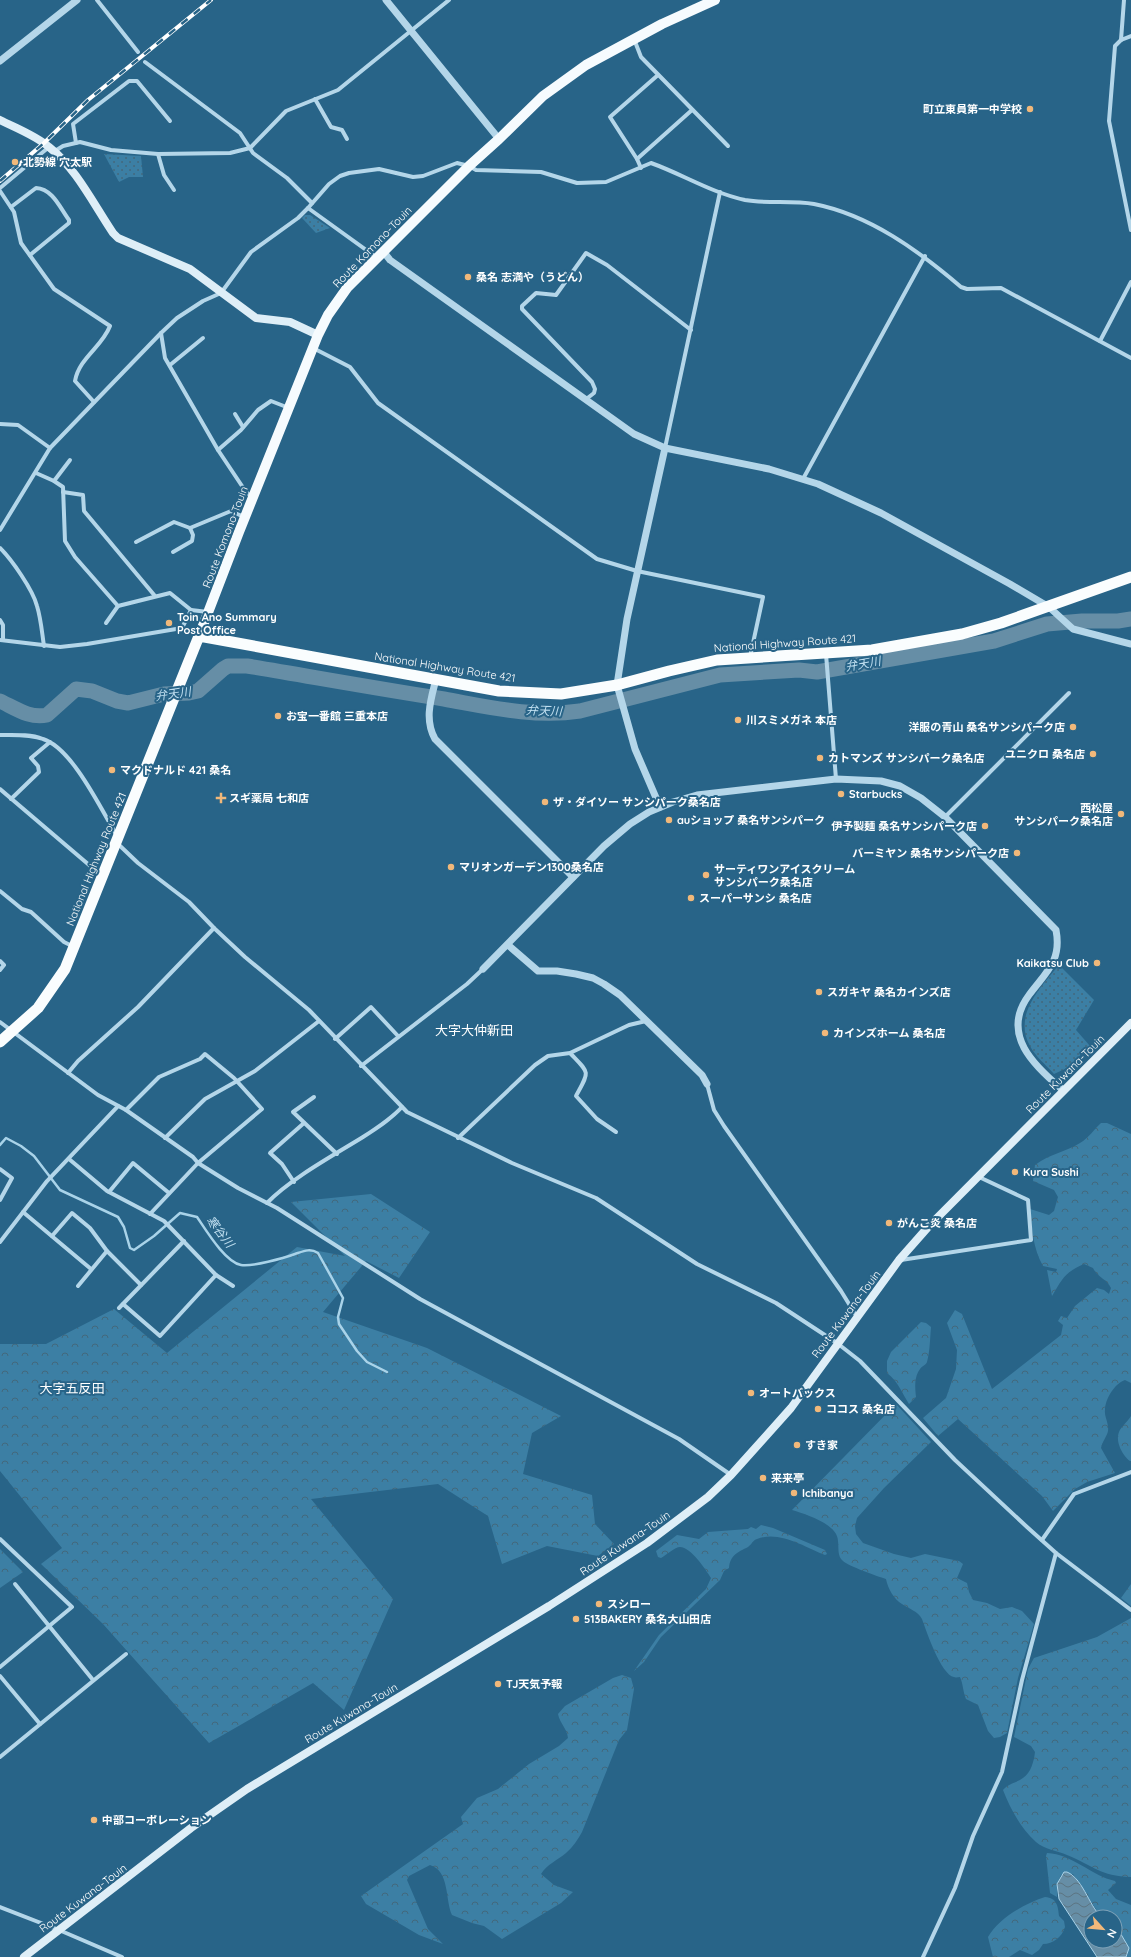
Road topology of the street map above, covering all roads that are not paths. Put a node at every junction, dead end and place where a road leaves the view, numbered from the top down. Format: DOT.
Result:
graph roads {
  1 [pos="77,0"];
  2 [pos="97,0"];
  3 [pos="386,0"];
  4 [pos="449,0"];
  5 [pos="716,0"];
  6 [pos="1124,0"];
  7 [pos="411,32"];
  8 [pos="1131,36"];
  9 [pos="634,39"];
  10 [pos="1121,40"];
  11 [pos="138,52"];
  12 [pos="0,61"];
  13 [pos="145,62"];
  14 [pos="658,75"];
  15 [pos="315,99"];
  16 [pos="692,110"];
  17 [pos="0,120"];
  18 [pos="170,121"];
  19 [pos="347,139"];
  20 [pos="499,139"];
  21 [pos="76,143"];
  22 [pos="728,146"];
  23 [pos="250,148"];
  24 [pos="52,149"];
  25 [pos="158,154"];
  26 [pos="637,159"];
  27 [pos="468,166"];
  28 [pos="641,168"];
  29 [pos="0,190"];
  30 [pos="174,190"];
  31 [pos="720,192"];
  32 [pos="312,204"];
  33 [pos="11,207"];
  34 [pos="308,208"];
  35 [pos="1131,230"];
  36 [pos="380,254"];
  37 [pos="30,255"];
  38 [pos="925,256"];
  39 [pos="1131,282"];
  40 [pos="221,293"];
  41 [pos="691,330"];
  42 [pos="160,333"];
  43 [pos="318,334"];
  44 [pos="203,338"];
  45 [pos="1100,341"];
  46 [pos="313,348"];
  47 [pos="1131,358"];
  48 [pos="170,365"];
  49 [pos="584,400"];
  50 [pos="94,402"];
  51 [pos="289,408"];
  52 [pos="235,414"];
  53 [pos="0,424"];
  54 [pos="243,427"];
  55 [pos="50,448"];
  56 [pos="665,448"];
  57 [pos="218,450"];
  58 [pos="70,460"];
  59 [pos="36,473"];
  60 [pos="803,479"];
  61 [pos="54,481"];
  62 [pos="63,492"];
  63 [pos="252,498"];
  64 [pos="245,517"];
  65 [pos="190,528"];
  66 [pos="0,530"];
  67 [pos="136,542"];
  68 [pos="0,548"];
  69 [pos="172,552"];
  70 [pos="637,571"];
  71 [pos="1131,577"];
  72 [pos="155,596"];
  73 [pos="118,606"];
  74 [pos="1049,607"];
  75 [pos="191,610"];
  76 [pos="208,612"];
  77 [pos="0,620"];
  78 [pos="106,623"];
  79 [pos="199,636"];
  80 [pos="2,640"];
  81 [pos="1131,644"];
  82 [pos="44,646"];
  83 [pos="750,657"];
  84 [pos="826,657"];
  85 [pos="436,679"];
  86 [pos="618,688"];
  87 [pos="1069,693"];
  88 [pos="0,735"];
  89 [pos="50,742"];
  90 [pos="836,779"];
  91 [pos="0,789"];
  92 [pos="11,799"];
  93 [pos="660,807"];
  94 [pos="945,817"];
  95 [pos="118,841"];
  96 [pos="104,875"];
  97 [pos="573,877"];
  98 [pos="0,891"];
  99 [pos="214,928"];
  100 [pos="508,945"];
  101 [pos="75,947"];
  102 [pos="0,961"];
  103 [pos="483,968"];
  104 [pos="0,970"];
  105 [pos="319,1021"];
  106 [pos="646,1021"];
  107 [pos="0,1022"];
  108 [pos="1131,1023"];
  109 [pos="14,1031"];
  110 [pos="398,1036"];
  111 [pos="335,1038"];
  112 [pos="0,1042"];
  113 [pos="570,1053"];
  114 [pos="361,1066"];
  115 [pos="68,1073"];
  116 [pos="237,1082"];
  117 [pos="707,1084"];
  118 [pos="1063,1090"];
  119 [pos="314,1097"];
  120 [pos="118,1106"];
  121 [pos="402,1107"];
  122 [pos="126,1110"];
  123 [pos="304,1123"];
  124 [pos="616,1132"];
  125 [pos="165,1138"];
  126 [pos="458,1138"];
  127 [pos="337,1154"];
  128 [pos="69,1158"];
  129 [pos="198,1163"];
  130 [pos="0,1169"];
  131 [pos="979,1176"];
  132 [pos="294,1182"];
  133 [pos="109,1192"];
  134 [pos="168,1193"];
  135 [pos="0,1200"];
  136 [pos="267,1203"];
  137 [pos="23,1212"];
  138 [pos="150,1214"];
  139 [pos="52,1236"];
  140 [pos="184,1241"];
  141 [pos="0,1242"];
  142 [pos="108,1250"];
  143 [pos="900,1260"];
  144 [pos="91,1269"];
  145 [pos="216,1275"];
  146 [pos="141,1285"];
  147 [pos="78,1286"];
  148 [pos="233,1286"];
  149 [pos="123,1304"];
  150 [pos="119,1308"];
  151 [pos="857,1317"];
  152 [pos="837,1343"];
  153 [pos="1131,1472"];
  154 [pos="731,1475"];
  155 [pos="0,1539"];
  156 [pos="1042,1540"];
  157 [pos="1056,1553"];
  158 [pos="15,1584"];
  159 [pos="1131,1610"];
  160 [pos="49,1627"];
  161 [pos="126,1654"];
  162 [pos="0,1667"];
  163 [pos="0,1676"];
  164 [pos="93,1680"];
  165 [pos="40,1724"];
  166 [pos="0,1756"];
  167 [pos="0,1907"];
  168 [pos="59,1930"];
  169 [pos="116,1956"];
  170 [pos="24,1957"];
  171 [pos="122,1957"];
  172 [pos="923,1957"];
  1 -- 12 [label="street"];
  2 -- 11 [label="street"];
  3 -- 7 [label="street"];
  4 -- 7 [label="street"];
  5 -- 9 [label="main road, Route Komono-Touin"];
  6 -- 10 [label="street"];
  7 -- 15 [label="street"];
  7 -- 20 [label="street"];
  8 -- 10 [label="street"];
  9 -- 14 [label="street"];
  9 -- 20 [label="main road, Route Komono-Touin"];
  10 -- 35 [label="street"];
  13 -- 23 [label="street"];
  14 -- 16 [label="street"];
  14 -- 26 [label="street"];
  15 -- 19 [label="street"];
  15 -- 23 [label="street"];
  16 -- 22 [label="street"];
  16 -- 26 [label="street"];
  17 -- 24 [label="main road"];
  18 -- 21 [label="street"];
  20 -- 27 [label="main road, Route Komono-Touin"];
  21 -- 24 [label="street"];
  21 -- 25 [label="street"];
  23 -- 25 [label="street"];
  23 -- 32 [label="street"];
  24 -- 29 [label="street"];
  24 -- 40 [label="main road"];
  25 -- 30 [label="street"];
  26 -- 28 [label="street"];
  27 -- 28 [label="street"];
  27 -- 32 [label="street"];
  27 -- 36 [label="main road, Route Komono-Touin"];
  28 -- 31 [label="street"];
  29 -- 33 [label="street"];
  31 -- 38 [label="street"];
  31 -- 41 [label="street"];
  32 -- 34 [label="street"];
  33 -- 37 [label="street"];
  33 -- 37 [label="street"];
  34 -- 36 [label="street"];
  34 -- 40 [label="street"];
  36 -- 43 [label="main road, Route Komono-Touin"];
  36 -- 49 [label="street"];
  37 -- 50 [label="street"];
  38 -- 45 [label="street"];
  38 -- 60 [label="street"];
  39 -- 45 [label="street"];
  40 -- 42 [label="street"];
  40 -- 43 [label="main road"];
  41 -- 49 [label="street"];
  41 -- 56 [label="street"];
  42 -- 48 [label="street"];
  42 -- 50 [label="street"];
  43 -- 46 [label="main road, Route Komono-Touin"];
  44 -- 48 [label="street"];
  45 -- 47 [label="street"];
  46 -- 51 [label="main road, Route Komono-Touin"];
  46 -- 70 [label="street"];
  48 -- 57 [label="street"];
  49 -- 56 [label="street"];
  50 -- 55 [label="street"];
  51 -- 54 [label="street"];
  51 -- 63 [label="main road, Route Komono-Touin"];
  52 -- 54 [label="street"];
  53 -- 55 [label="street"];
  54 -- 57 [label="street"];
  55 -- 59 [label="street"];
  56 -- 60 [label="street"];
  56 -- 70 [label="street"];
  57 -- 63 [label="street"];
  58 -- 61 [label="street"];
  59 -- 61 [label="street"];
  59 -- 66 [label="street"];
  60 -- 74 [label="street"];
  61 -- 62 [label="street"];
  62 -- 72 [label="street"];
  62 -- 73 [label="street"];
  63 -- 64 [label="main road, Route Komono-Touin"];
  64 -- 65 [label="street"];
  64 -- 76 [label="main road, Route Komono-Touin"];
  65 -- 67 [label="street"];
  65 -- 69 [label="street"];
  68 -- 82 [label="street"];
  70 -- 83 [label="street"];
  70 -- 86 [label="street"];
  71 -- 74 [label="highway, National Highway Route 421"];
  72 -- 73 [label="street"];
  72 -- 75 [label="street"];
  73 -- 78 [label="street"];
  74 -- 81 [label="street"];
  74 -- 84 [label="highway, National Highway Route 421"];
  75 -- 76 [label="street"];
  75 -- 82 [label="street"];
  76 -- 79 [label="main road, Route Komono-Touin"];
  77 -- 80 [label="street"];
  79 -- 85 [label="highway, National Highway Route 421"];
  79 -- 95 [label="highway, National Highway Route 421"];
  80 -- 82 [label="street"];
  83 -- 84 [label="highway, National Highway Route 421"];
  83 -- 86 [label="highway, National Highway Route 421"];
  84 -- 90 [label="street"];
  85 -- 86 [label="highway, National Highway Route 421"];
  85 -- 97 [label="street"];
  86 -- 93 [label="street"];
  87 -- 94 [label="street"];
  88 -- 89 [label="street"];
  89 -- 92 [label="street"];
  89 -- 95 [label="street"];
  90 -- 93 [label="street"];
  90 -- 94 [label="street"];
  91 -- 92 [label="street"];
  92 -- 96 [label="street"];
  93 -- 97 [label="street"];
  94 -- 118 [label="street"];
  95 -- 96 [label="highway, National Highway Route 421"];
  95 -- 99 [label="street"];
  96 -- 101 [label="highway, National Highway Route 421"];
  97 -- 100 [label="street"];
  98 -- 101 [label="street"];
  99 -- 105 [label="street"];
  99 -- 115 [label="street"];
  100 -- 103 [label="street"];
  100 -- 106 [label="street"];
  101 -- 109 [label="highway, National Highway Route 421"];
  102 -- 104 [label="street"];
  103 -- 110 [label="street"];
  105 -- 111 [label="street"];
  105 -- 116 [label="street"];
  106 -- 113 [label="street"];
  106 -- 117 [label="street"];
  107 -- 109 [label="street"];
  108 -- 118 [label="main road, Route Kuwana-Touin"];
  109 -- 112 [label="highway, National Highway Route 421"];
  109 -- 115 [label="street"];
  110 -- 111 [label="street"];
  110 -- 114 [label="street"];
  111 -- 114 [label="street"];
  113 -- 124 [label="street"];
  113 -- 126 [label="street"];
  114 -- 121 [label="street"];
  115 -- 120 [label="street"];
  116 -- 122 [label="street"];
  116 -- 125 [label="street"];
  116 -- 129 [label="street"];
  117 -- 151 [label="street"];
  118 -- 131 [label="main road, Route Kuwana-Touin"];
  119 -- 123 [label="street"];
  120 -- 122 [label="street"];
  120 -- 128 [label="street"];
  121 -- 126 [label="street"];
  121 -- 127 [label="street"];
  122 -- 125 [label="street"];
  123 -- 127 [label="street"];
  123 -- 132 [label="street"];
  125 -- 129 [label="street"];
  126 -- 152 [label="street"];
  127 -- 132 [label="street"];
  128 -- 133 [label="street"];
  128 -- 137 [label="street"];
  129 -- 134 [label="street"];
  129 -- 136 [label="street"];
  130 -- 135 [label="street"];
  131 -- 143 [label="main road, Route Kuwana-Touin"];
  131 -- 143 [label="street"];
  132 -- 136 [label="street"];
  133 -- 134 [label="street"];
  133 -- 138 [label="street"];
  134 -- 138 [label="street"];
  136 -- 154 [label="street"];
  137 -- 139 [label="street"];
  137 -- 141 [label="street"];
  138 -- 140 [label="street"];
  139 -- 142 [label="street"];
  139 -- 144 [label="street"];
  140 -- 145 [label="street"];
  140 -- 146 [label="street"];
  142 -- 144 [label="street"];
  142 -- 146 [label="street"];
  143 -- 151 [label="main road, Route Kuwana-Touin"];
  144 -- 147 [label="street"];
  145 -- 148 [label="street"];
  145 -- 149 [label="street"];
  146 -- 149 [label="street"];
  149 -- 150 [label="street"];
  151 -- 152 [label="main road, Route Kuwana-Touin"];
  152 -- 154 [label="main road, Route Kuwana-Touin"];
  152 -- 156 [label="street"];
  153 -- 156 [label="street"];
  154 -- 168 [label="main road, Route Kuwana-Touin"];
  155 -- 160 [label="street"];
  156 -- 157 [label="street"];
  157 -- 159 [label="street"];
  157 -- 172 [label="street"];
  158 -- 160 [label="street"];
  160 -- 162 [label="street"];
  160 -- 164 [label="street"];
  161 -- 164 [label="street"];
  163 -- 165 [label="street"];
  164 -- 165 [label="street"];
  165 -- 166 [label="street"];
  167 -- 168 [label="street"];
  168 -- 169 [label="street"];
  168 -- 170 [label="main road, Route Kuwana-Touin"];
  169 -- 171 [label="street"];
}
